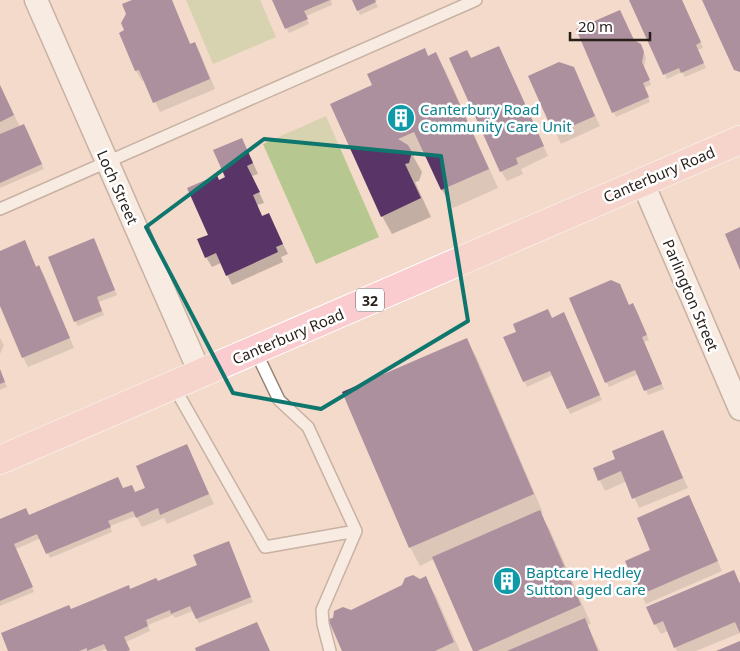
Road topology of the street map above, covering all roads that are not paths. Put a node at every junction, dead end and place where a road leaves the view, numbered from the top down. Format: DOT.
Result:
graph roads {
  1 [pos="36,0"];
  2 [pos="476,0"];
  3 [pos="740,140"];
  4 [pos="107,162"];
  5 [pos="642,181"];
  6 [pos="0,209"];
  7 [pos="255,350"];
  8 [pos="200,373"];
  9 [pos="174,385"];
  10 [pos="740,409"];
  11 [pos="0,460"];
  12 [pos="356,531"];
  13 [pos="330,651"];
  1 -- 4 [label="street, Loch Street"];
  2 -- 4 [label="lane"];
  3 -- 5 [label="main road, Canterbury Road / 32"];
  4 -- 6 [label="lane"];
  4 -- 8 [label="street, Loch Street"];
  5 -- 7 [label="main road, Canterbury Road / 32"];
  5 -- 10 [label="street, Parlington Street"];
  7 -- 8 [label="main road, Canterbury Road / 32"];
  7 -- 12 [label="lane"];
  8 -- 9 [label="main road, Canterbury Road / 32"];
  9 -- 11 [label="main road, Canterbury Road / 32"];
  9 -- 12 [label="lane"];
  12 -- 13 [label="lane"];
}
